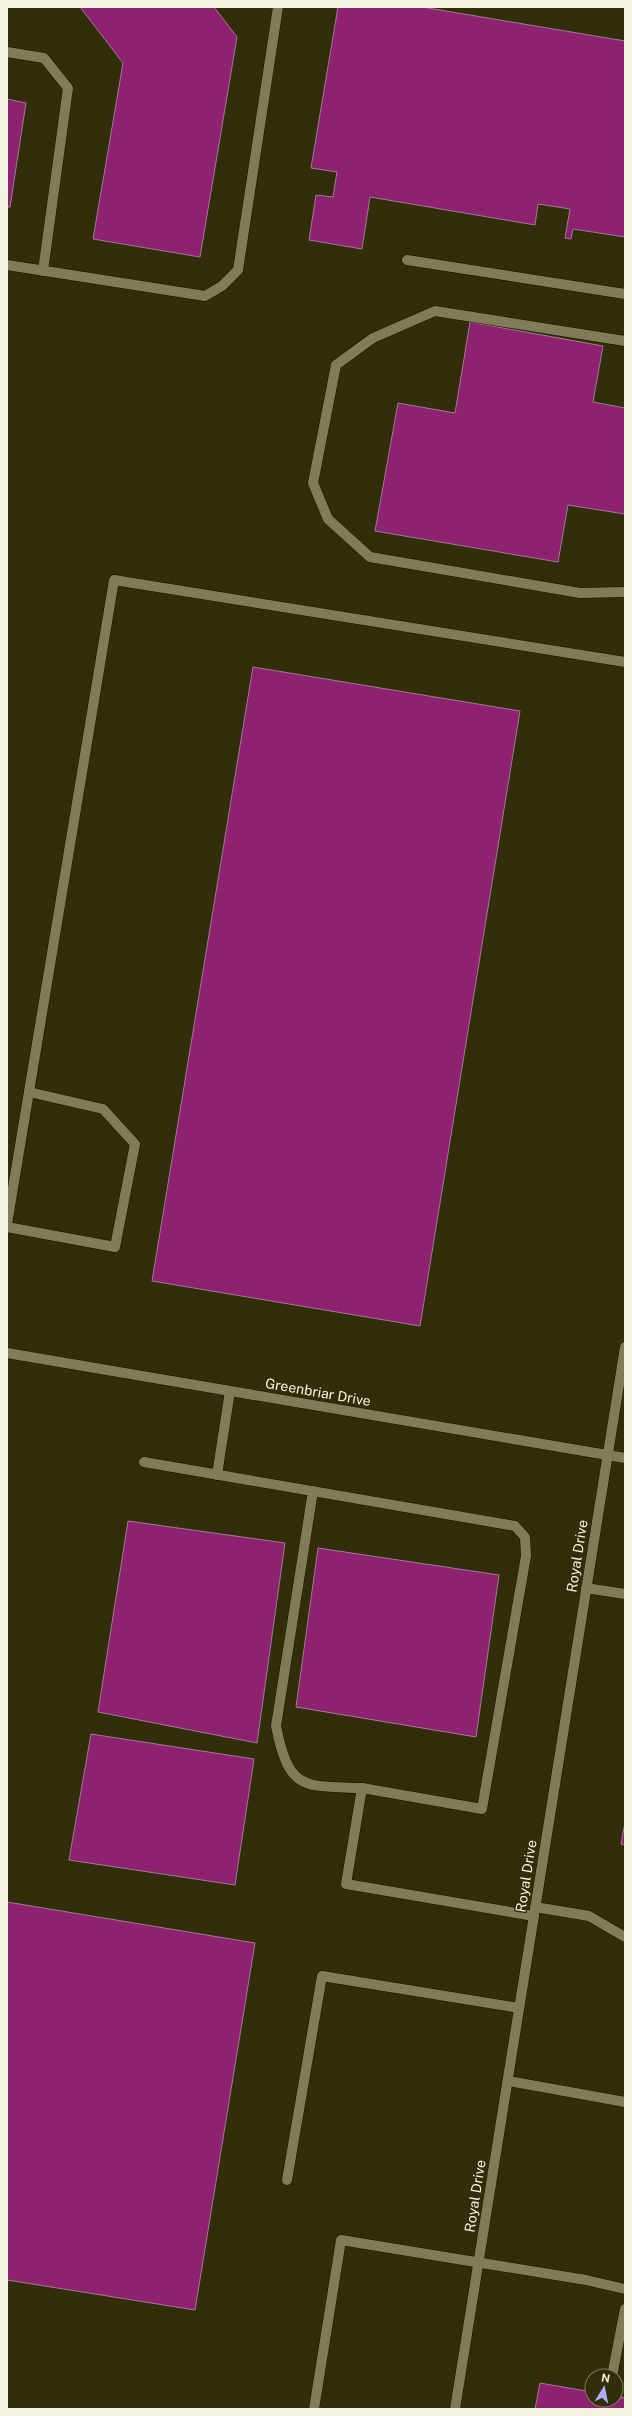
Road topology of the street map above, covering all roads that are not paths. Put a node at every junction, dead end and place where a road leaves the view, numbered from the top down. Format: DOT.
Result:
graph roads {
  1 [pos="278,7"];
  2 [pos="7,52"];
  3 [pos="407,260"];
  4 [pos="7,265"];
  5 [pos="43,270"];
  6 [pos="625,294"];
  7 [pos="625,341"];
  8 [pos="625,592"];
  9 [pos="625,662"];
  10 [pos="29,1092"];
  11 [pos="7,1226"];
  12 [pos="625,1346"];
  13 [pos="7,1353"];
  14 [pos="230,1391"];
  15 [pos="607,1455"];
  16 [pos="625,1458"];
  17 [pos="144,1462"];
  18 [pos="217,1475"];
  19 [pos="313,1492"];
  20 [pos="586,1588"];
  21 [pos="625,1594"];
  22 [pos="362,1788"];
  23 [pos="535,1911"];
  24 [pos="625,1937"];
  25 [pos="520,2008"];
  26 [pos="508,2081"];
  27 [pos="625,2102"];
  28 [pos="287,2180"];
  29 [pos="479,2262"];
  30 [pos="625,2288"];
  31 [pos="625,2309"];
  32 [pos="614,2368"];
  33 [pos="314,2409"];
  34 [pos="456,2409"];
  1 -- 5 [label="street"];
  2 -- 5 [label="street"];
  3 -- 6 [label="street"];
  4 -- 5 [label="street"];
  7 -- 8 [label="street"];
  9 -- 10 [label="street"];
  10 -- 11 [label="street"];
  10 -- 11 [label="street"];
  12 -- 15 [label="street, Royal Drive"];
  13 -- 14 [label="street, Greenbriar Drive"];
  14 -- 15 [label="street, Greenbriar Drive"];
  14 -- 18 [label="street"];
  15 -- 16 [label="street, Greenbriar Drive"];
  15 -- 20 [label="street, Royal Drive"];
  17 -- 18 [label="street"];
  18 -- 19 [label="street"];
  19 -- 22 [label="street"];
  19 -- 22 [label="street"];
  20 -- 21 [label="street"];
  20 -- 23 [label="street, Royal Drive"];
  22 -- 23 [label="street"];
  23 -- 24 [label="street"];
  23 -- 25 [label="street, Royal Drive"];
  25 -- 26 [label="street, Royal Drive"];
  25 -- 28 [label="street"];
  26 -- 27 [label="street"];
  26 -- 29 [label="street, Royal Drive"];
  29 -- 30 [label="street"];
  29 -- 33 [label="street"];
  29 -- 34 [label="street, Royal Drive"];
  31 -- 32 [label="street"];
}
